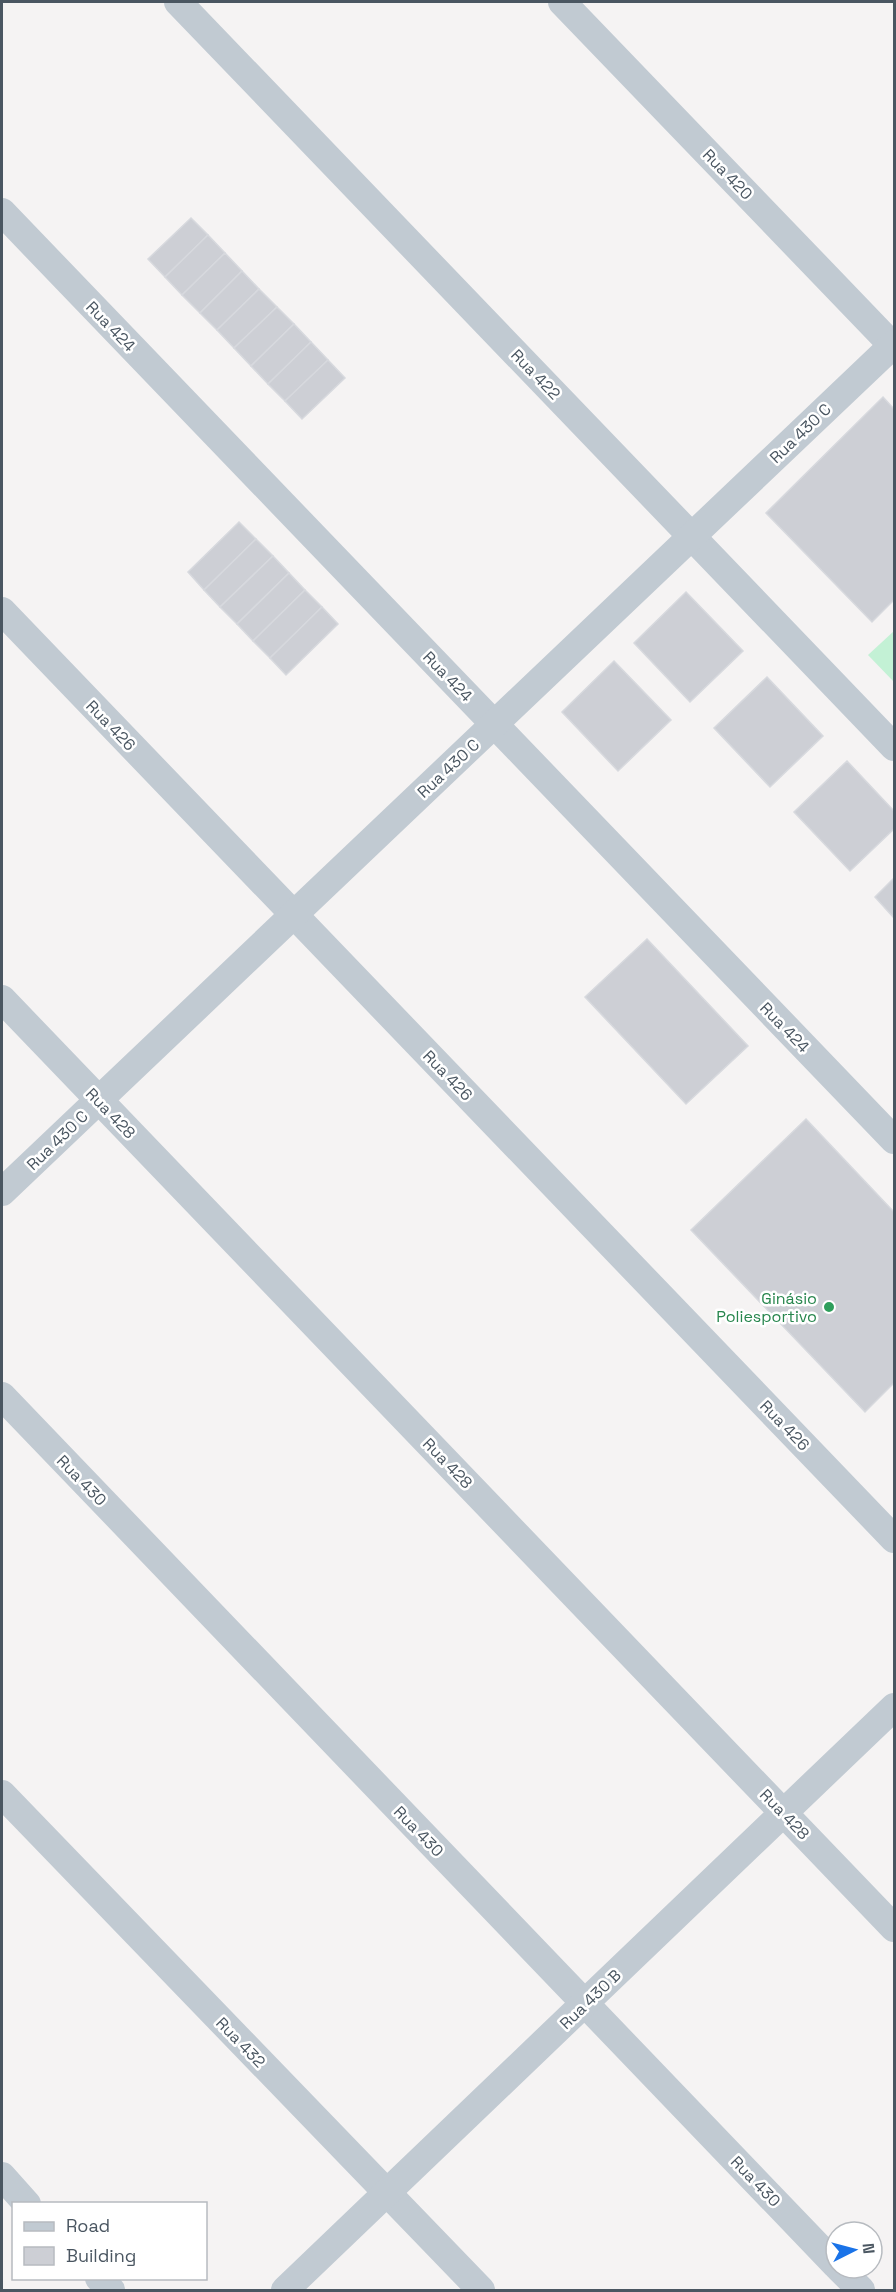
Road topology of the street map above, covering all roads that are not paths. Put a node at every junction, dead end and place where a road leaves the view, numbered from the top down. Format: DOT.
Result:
graph roads {
  1 [pos="178,2"];
  2 [pos="562,2"];
  3 [pos="2,212"];
  4 [pos="894,345"];
  5 [pos="692,536"];
  6 [pos="2,611"];
  7 [pos="494,724"];
  8 [pos="894,747"];
  9 [pos="293,915"];
  10 [pos="2,999"];
  11 [pos="99,1100"];
  12 [pos="894,1140"];
  13 [pos="2,1192"];
  14 [pos="2,1396"];
  15 [pos="894,1539"];
  16 [pos="894,1707"];
  17 [pos="2,1794"];
  18 [pos="784,1813"];
  19 [pos="894,1928"];
  20 [pos="585,2003"];
  21 [pos="2,2176"];
  22 [pos="387,2193"];
  23 [pos="25,2202"];
  24 [pos="824,2252"];
  25 [pos="285,2290"];
  26 [pos="481,2290"];
  1 -- 5 [label="street, Rua 422"];
  2 -- 4 [label="street, Rua 420"];
  3 -- 7 [label="street, Rua 424"];
  4 -- 5 [label="street, Rua 430 C"];
  5 -- 7 [label="street, Rua 430 C"];
  5 -- 8 [label="street, Rua 422"];
  6 -- 9 [label="street, Rua 426"];
  7 -- 9 [label="street, Rua 430 C"];
  7 -- 12 [label="street, Rua 424"];
  9 -- 11 [label="street, Rua 430 C"];
  9 -- 15 [label="street, Rua 426"];
  10 -- 11 [label="street, Rua 428"];
  11 -- 13 [label="street, Rua 430 C"];
  11 -- 18 [label="street, Rua 428"];
  14 -- 20 [label="street, Rua 430"];
  16 -- 18 [label="street, Rua 430 B"];
  17 -- 22 [label="street, Rua 432"];
  18 -- 19 [label="street, Rua 428"];
  18 -- 20 [label="street, Rua 430 B"];
  20 -- 22 [label="street, Rua 430 B"];
  20 -- 24 [label="street, Rua 430"];
  21 -- 23 [label="street"];
  22 -- 25 [label="street, Rua 430 B"];
  22 -- 26 [label="street, Rua 432"];
}
